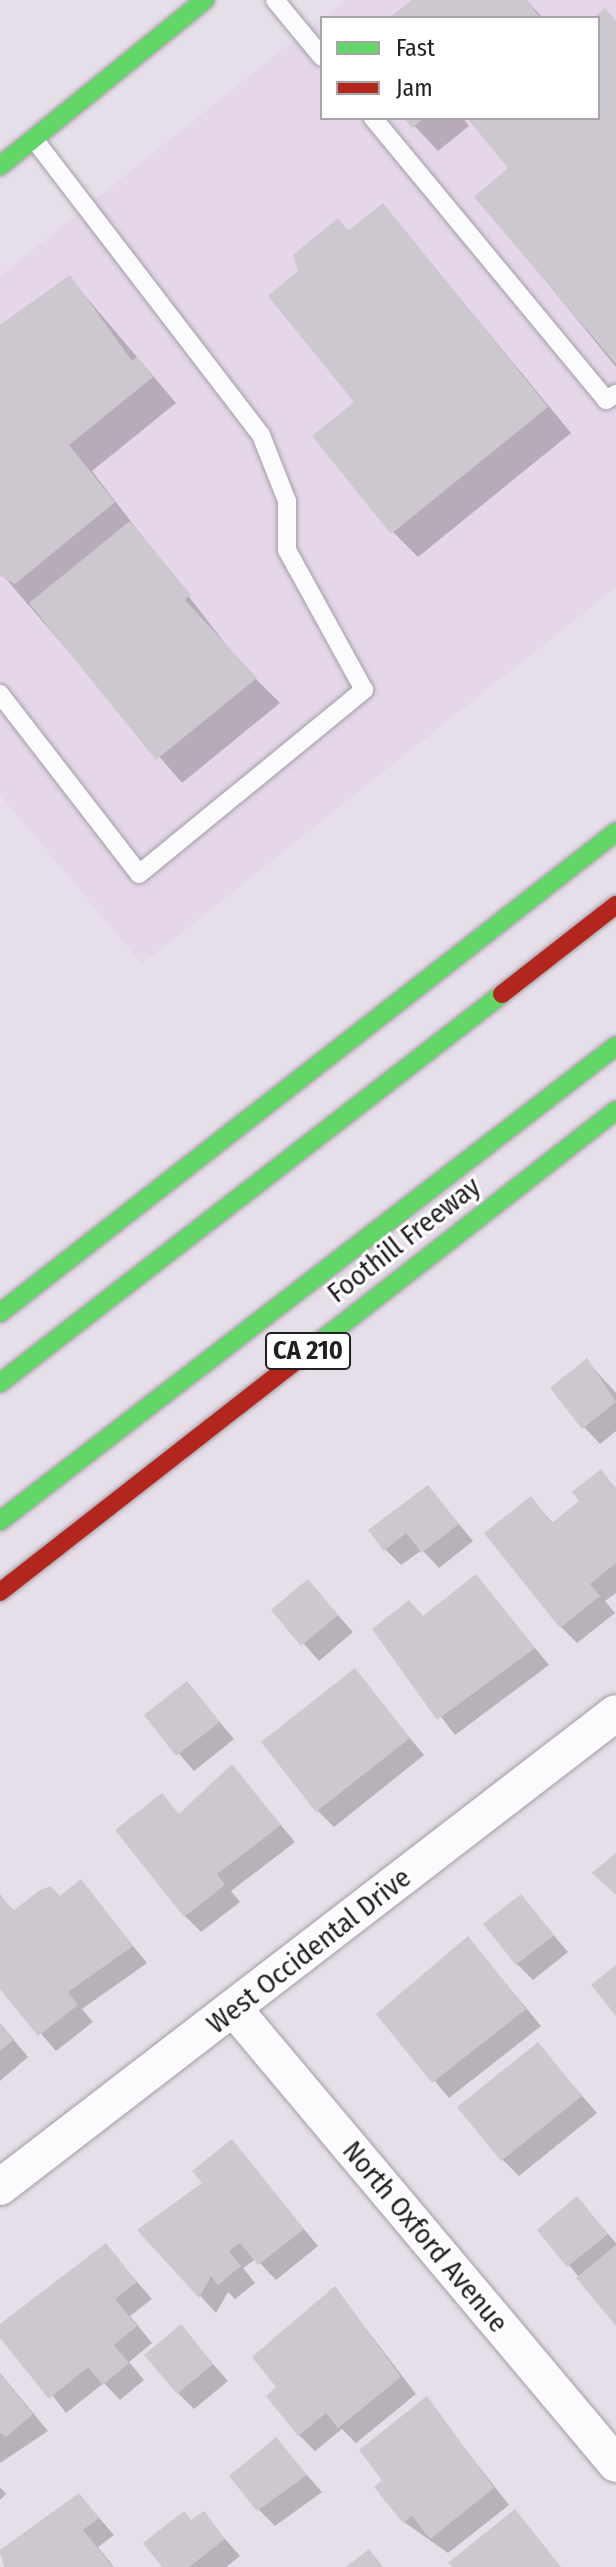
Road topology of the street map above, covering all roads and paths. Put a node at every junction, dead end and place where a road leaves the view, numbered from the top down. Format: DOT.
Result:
graph roads {
  1 [pos="205,0"];
  2 [pos="275,0"];
  3 [pos="320,55"];
  4 [pos="375,120"];
  5 [pos="34,139"];
  6 [pos="0,166"];
  7 [pos="616,394"];
  8 [pos="0,694"];
  9 [pos="616,832"];
  10 [pos="616,905"];
  11 [pos="616,1046"];
  12 [pos="616,1110"];
  13 [pos="0,1313"];
  14 [pos="0,1383"];
  15 [pos="0,1521"];
  16 [pos="0,1592"];
  17 [pos="616,1713"];
  18 [pos="234,2009"];
  19 [pos="0,2187"];
  20 [pos="616,2464"];
  1 -- 5 [label="main road"];
  2 -- 3 [label="lane"];
  4 -- 7 [label="lane"];
  5 -- 6 [label="main road"];
  5 -- 8 [label="lane"];
  9 -- 13 [label="main road"];
  10 -- 14 [label="main road"];
  11 -- 15 [label="main road"];
  12 -- 16 [label="main road, Foothill Freeway / CA 210"];
  17 -- 18 [label="street, West Occidental Drive"];
  18 -- 19 [label="street, West Occidental Drive"];
  18 -- 20 [label="street, North Oxford Avenue"];
}
